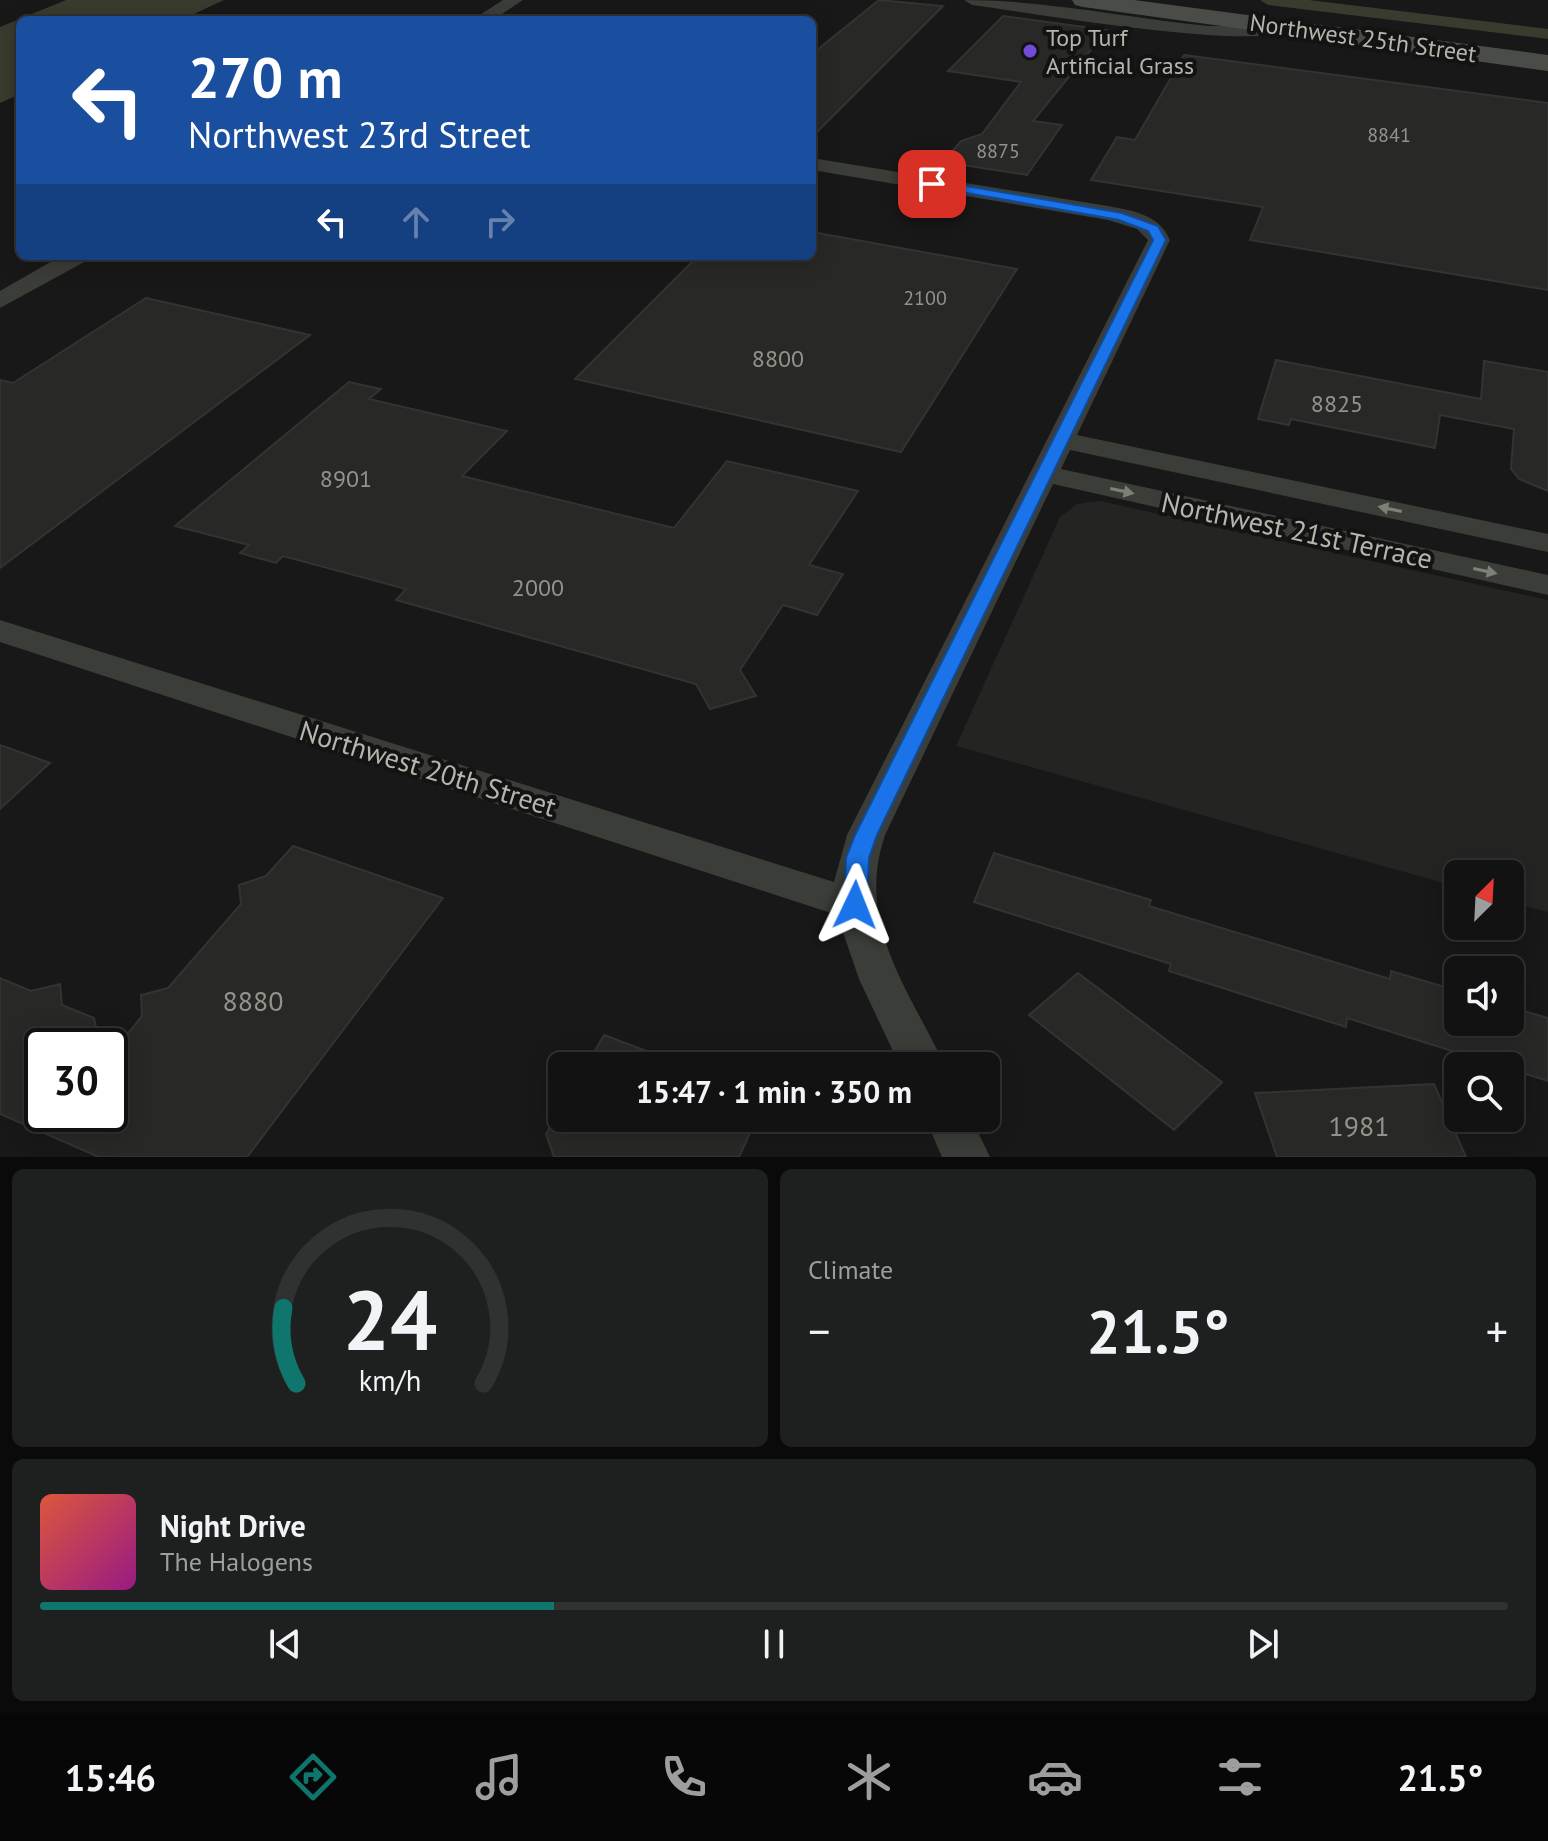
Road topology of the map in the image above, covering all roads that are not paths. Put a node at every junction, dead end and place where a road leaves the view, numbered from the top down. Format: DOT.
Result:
graph roads {
  1 [pos="515,0"];
  2 [pos="972,0"];
  3 [pos="1083,0"];
  4 [pos="1158,0"];
  5 [pos="488,16"];
  6 [pos="1334,21"];
  7 [pos="1254,24"];
  8 [pos="1184,28"];
  9 [pos="1285,28"];
  10 [pos="1548,48"];
  11 [pos="1548,63"];
  12 [pos="816,165"];
  13 [pos="71,260"];
  14 [pos="0,301"];
  15 [pos="1063,440"];
  16 [pos="1046,474"];
  17 [pos="1548,543"];
  18 [pos="1548,585"];
  19 [pos="0,631"];
  20 [pos="855,905"];
  21 [pos="916,1052"];
  22 [pos="954,1132"];
  23 [pos="966,1157"];
  1 -- 5 [label="street"];
  2 -- 8 [label="street"];
  3 -- 7 [label="main road, Northwest 25th Street"];
  4 -- 6 [label="main road, Northwest 25th Street"];
  6 -- 7 [label="main road"];
  6 -- 10 [label="main road, Northwest 25th Street"];
  7 -- 8 [label="street"];
  7 -- 9 [label="main road, Northwest 25th Street"];
  8 -- 9 [label="street"];
  9 -- 11 [label="main road, Northwest 25th Street"];
  12 -- 15 [label="street"];
  13 -- 14 [label="street"];
  15 -- 16 [label="street"];
  17 -- 15 [label="street, Northwest 21st Terrace, one-way"];
  16 -- 18 [label="street, Northwest 21st Terrace, one-way"];
  16 -- 20 [label="street"];
  19 -- 20 [label="street, Northwest 20th Street"];
  20 -- 21 [label="street"];
  22 -- 23 [label="street"];
}
